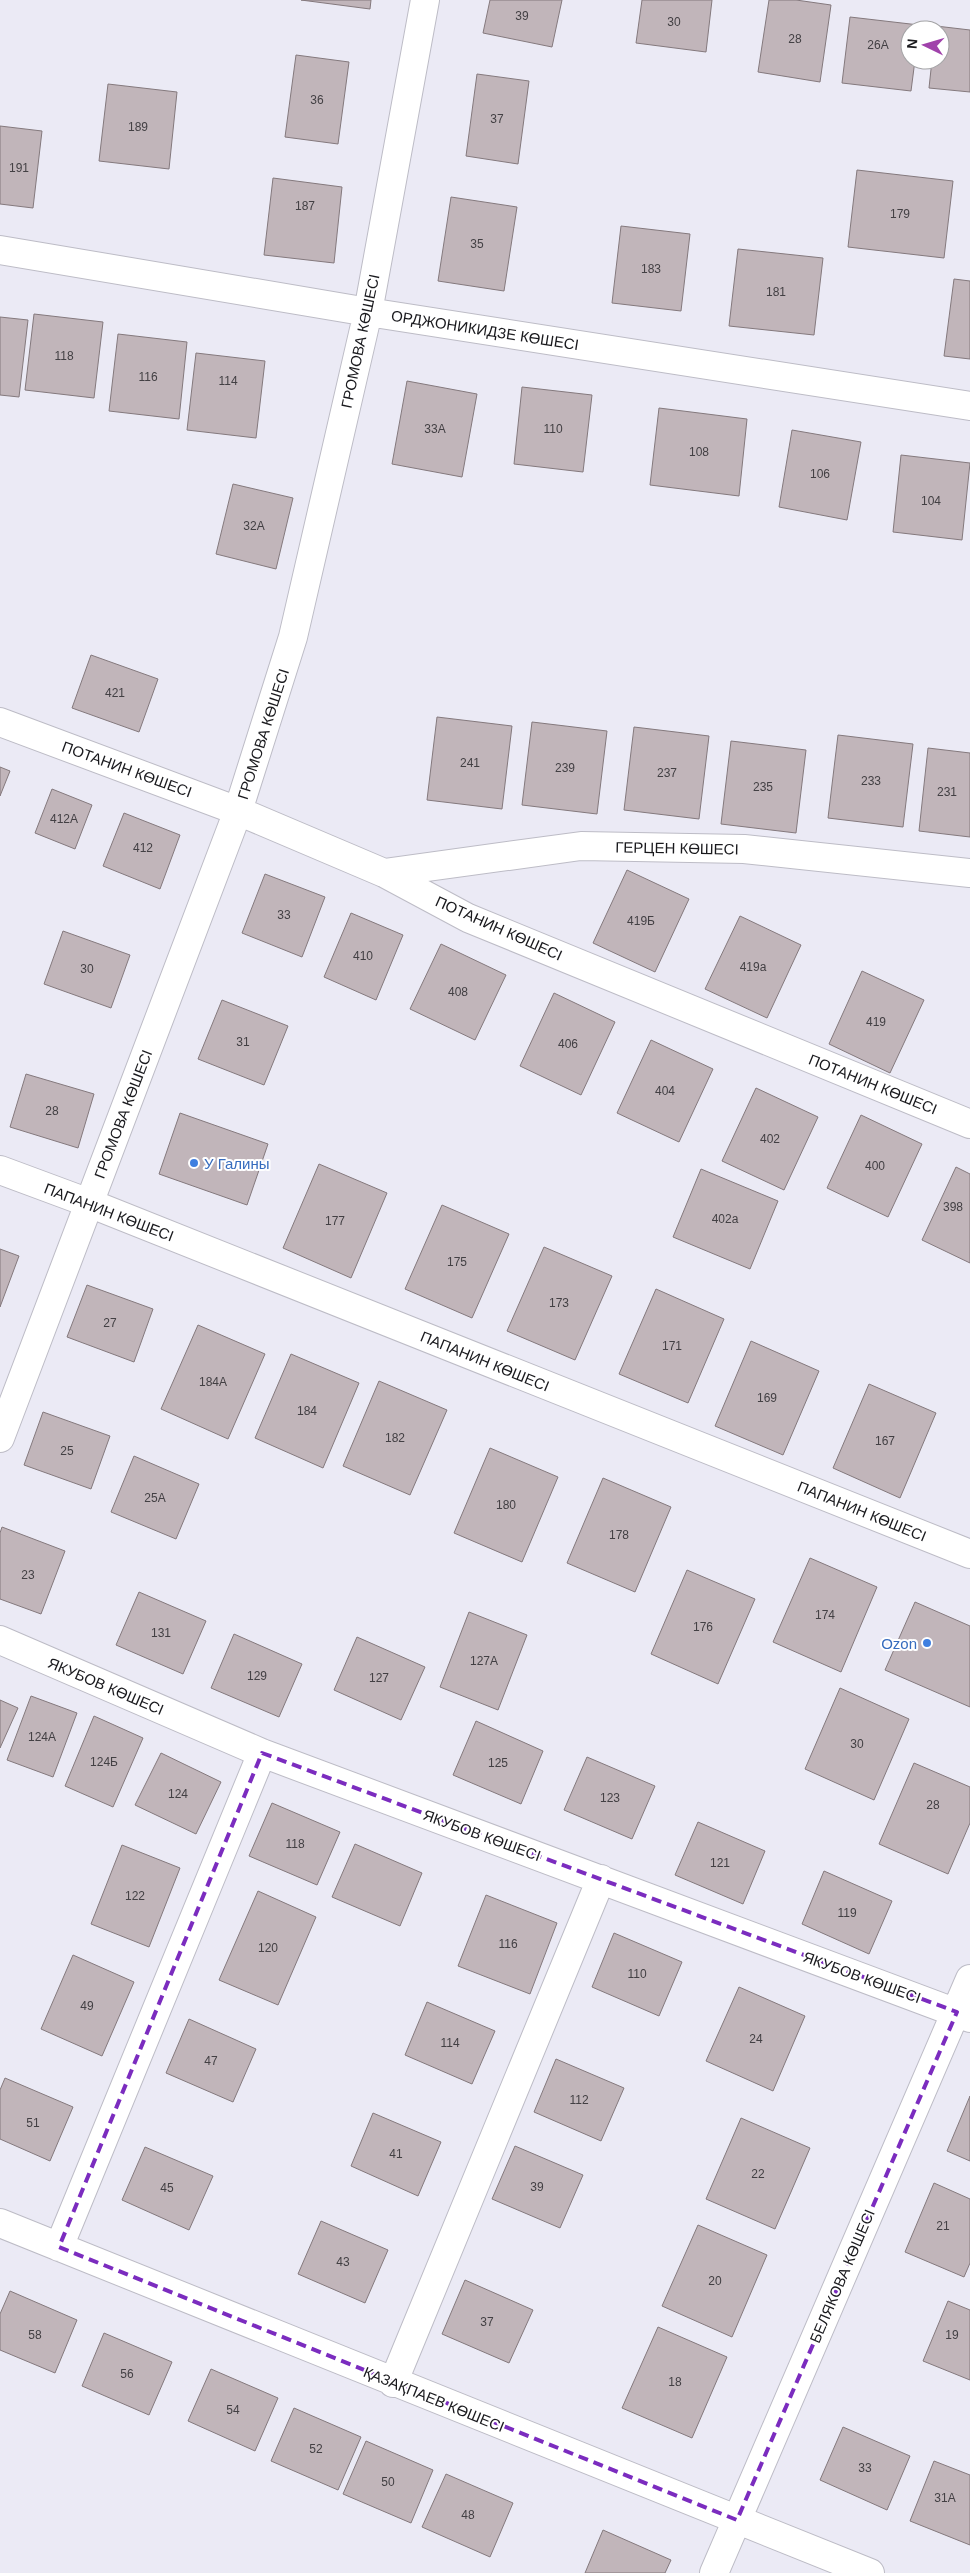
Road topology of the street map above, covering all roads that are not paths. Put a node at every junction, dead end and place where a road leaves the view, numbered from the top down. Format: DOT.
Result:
graph roads {
  1 [pos="425,0"];
  2 [pos="0,250"];
  3 [pos="368,312"];
  4 [pos="970,406"];
  5 [pos="0,722"];
  6 [pos="238,811"];
  7 [pos="384,873"];
  8 [pos="970,873"];
  9 [pos="970,1124"];
  10 [pos="0,1170"];
  11 [pos="89,1203"];
  12 [pos="0,1438"];
  13 [pos="970,1554"];
  14 [pos="0,1640"];
  15 [pos="262,1753"];
  16 [pos="601,1880"];
  17 [pos="970,1979"];
  18 [pos="963,2015"];
  19 [pos="0,2223"];
  20 [pos="59,2246"];
  21 [pos="393,2383"];
  22 [pos="737,2520"];
  23 [pos="714,2573"];
  24 [pos="870,2573"];
  1 -- 3 [label="street, ГРОМОВА КӨШЕСІ"];
  2 -- 3 [label="street, ОРДЖОНИКИДЗЕ КӨШЕСІ"];
  3 -- 4 [label="street, ОРДЖОНИКИДЗЕ КӨШЕСІ"];
  3 -- 6 [label="street, ГРОМОВА КӨШЕСІ"];
  5 -- 6 [label="street, ПОТАНИН КӨШЕСІ"];
  6 -- 7 [label="street, ПОТАНИН КӨШЕСІ"];
  6 -- 11 [label="street, ГРОМОВА КӨШЕСІ"];
  7 -- 8 [label="street, ГЕРЦЕН КӨШЕСІ"];
  7 -- 9 [label="street, ПОТАНИН КӨШЕСІ"];
  10 -- 11 [label="street, ПАПАНИН КӨШЕСІ"];
  11 -- 12 [label="street, ГРОМОВА КӨШЕСІ"];
  11 -- 13 [label="street, ПАПАНИН КӨШЕСІ"];
  14 -- 15 [label="street, ЯКУБОВ КӨШЕСІ"];
  15 -- 16 [label="street, ЯКУБОВ КӨШЕСІ"];
  15 -- 20 [label="street"];
  16 -- 18 [label="street, ЯКУБОВ КӨШЕСІ"];
  16 -- 21 [label="street"];
  17 -- 18 [label="street, БЕЛЯКОВА КӨШЕСІ"];
  18 -- 22 [label="street, БЕЛЯКОВА КӨШЕСІ"];
  19 -- 20 [label="street, ҚАЗАҚПАЕВ КӨШЕСІ"];
  20 -- 21 [label="street, ҚАЗАҚПАЕВ КӨШЕСІ"];
  21 -- 22 [label="street, ҚАЗАҚПАЕВ КӨШЕСІ"];
  22 -- 23 [label="street, БЕЛЯКОВА КӨШЕСІ"];
  22 -- 24 [label="street, ҚАЗАҚПАЕВ КӨШЕСІ"];
}
